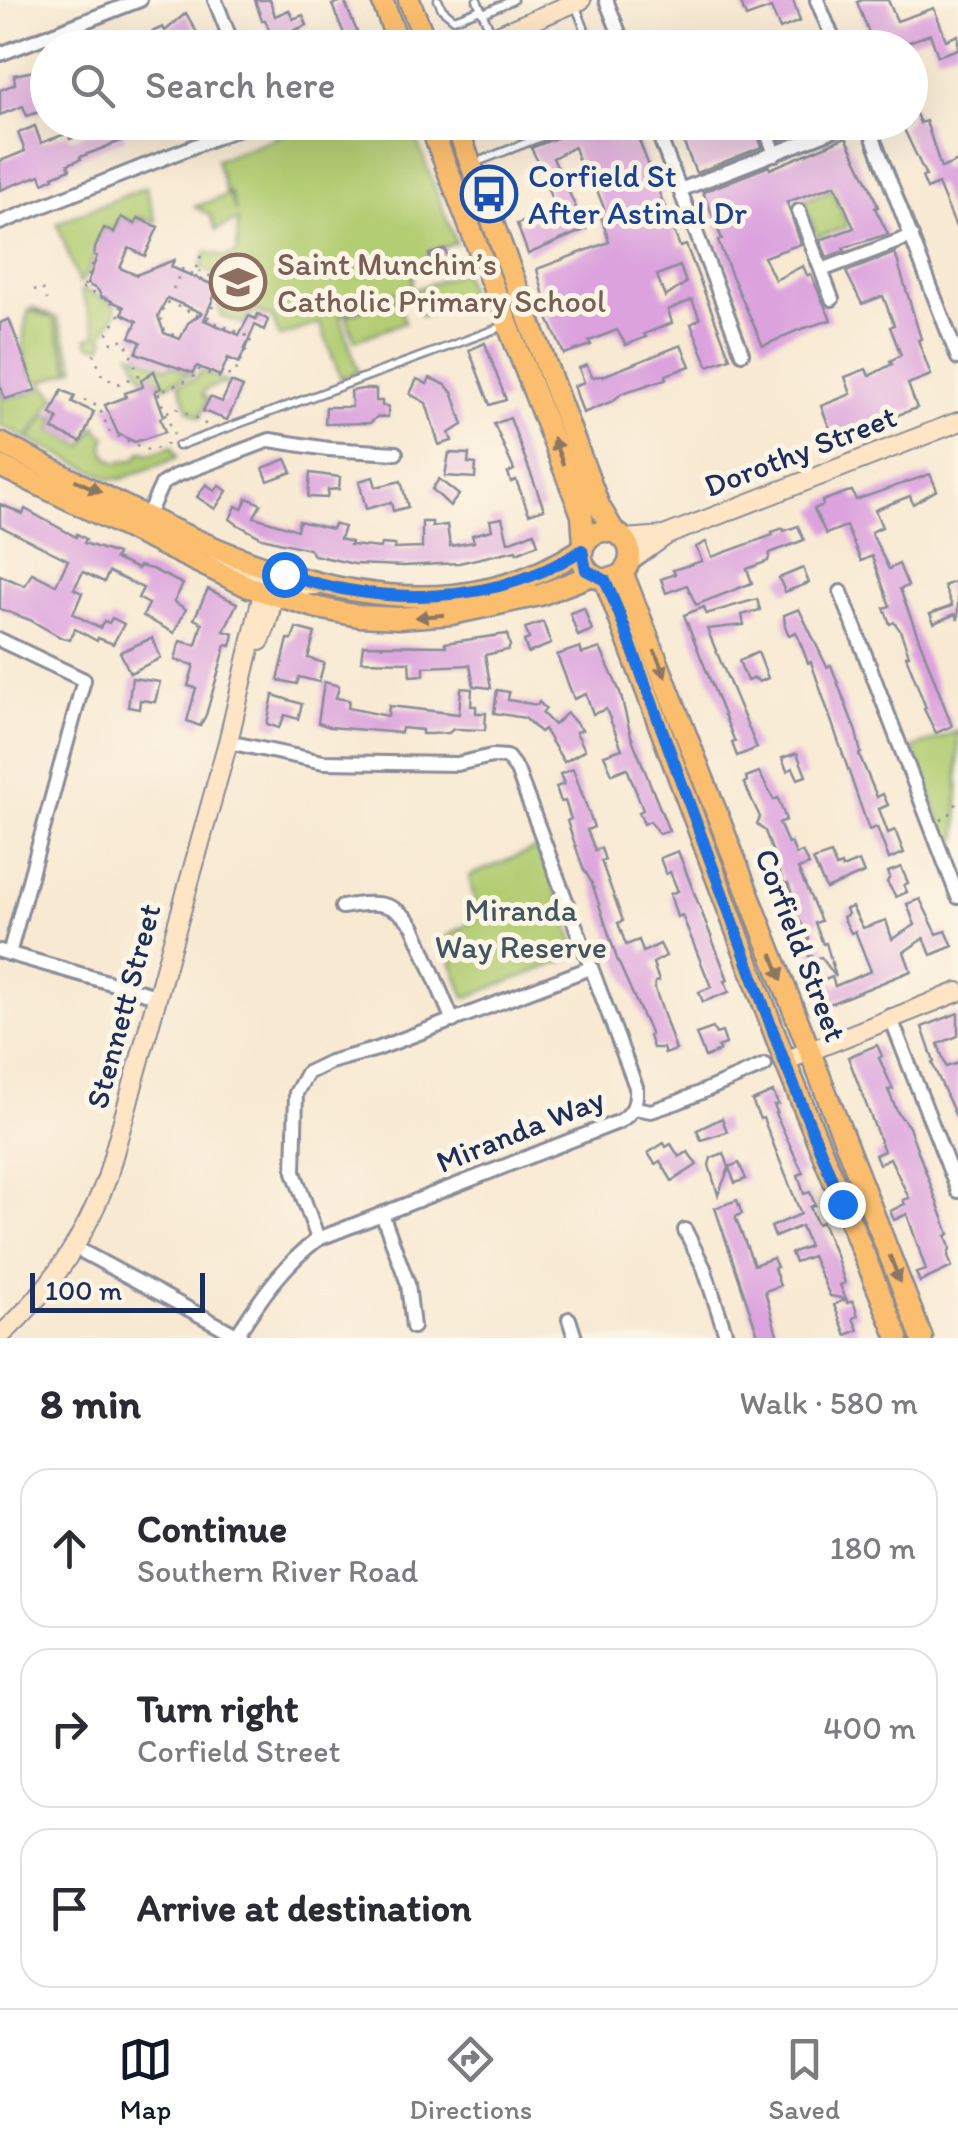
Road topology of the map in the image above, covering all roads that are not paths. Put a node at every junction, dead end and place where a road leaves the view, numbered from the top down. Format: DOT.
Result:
graph roads {
  1 [pos="140,0"];
  2 [pos="215,0"];
  3 [pos="382,0"];
  4 [pos="408,0"];
  5 [pos="477,0"];
  6 [pos="513,0"];
  7 [pos="606,0"];
  8 [pos="817,0"];
  9 [pos="441,1"];
  10 [pos="578,1"];
  11 [pos="482,11"];
  12 [pos="62,30"];
  13 [pos="227,30"];
  14 [pos="393,30"];
  15 [pos="419,30"];
  16 [pos="479,30"];
  17 [pos="506,30"];
  18 [pos="586,30"];
  19 [pos="618,30"];
  20 [pos="829,30"];
  21 [pos="30,42"];
  22 [pos="0,54"];
  23 [pos="210,140"];
  24 [pos="437,140"];
  25 [pos="465,140"];
  26 [pos="533,140"];
  27 [pos="661,140"];
  28 [pos="770,140"];
  29 [pos="811,140"];
  30 [pos="875,140"];
  31 [pos="776,154"];
  32 [pos="471,164"];
  33 [pos="680,190"];
  34 [pos="799,210"];
  35 [pos="0,223"];
  36 [pos="912,236"];
  37 [pos="822,270"];
  38 [pos="832,299"];
  39 [pos="519,320"];
  40 [pos="742,354"];
  41 [pos="958,358"];
  42 [pos="958,422"];
  43 [pos="0,443"];
  44 [pos="175,445"];
  45 [pos="396,453"];
  46 [pos="0,466"];
  47 [pos="143,525"];
  48 [pos="620,536"];
  49 [pos="664,536"];
  50 [pos="208,543"];
  51 [pos="583,547"];
  52 [pos="612,572"];
  53 [pos="317,585"];
  54 [pos="841,592"];
  55 [pos="271,596"];
  56 [pos="0,640"];
  57 [pos="228,742"];
  58 [pos="958,898"];
  59 [pos="342,907"];
  60 [pos="4,952"];
  61 [pos="590,968"];
  62 [pos="958,992"];
  63 [pos="156,996"];
  64 [pos="890,1016"];
  65 [pos="453,1021"];
  66 [pos="810,1050"];
  67 [pos="775,1063"];
  68 [pos="635,1108"];
  69 [pos="958,1191"];
  70 [pos="382,1214"];
  71 [pos="686,1230"];
  72 [pos="318,1239"];
  73 [pos="74,1247"];
  74 [pos="568,1319"];
  75 [pos="413,1327"];
  76 [pos="0,1336"];
  77 [pos="240,1337"];
  78 [pos="575,1338"];
  79 [pos="727,1338"];
  80 [pos="898,1338"];
  81 [pos="922,1338"];
  1 -- 12 [label="street"];
  2 -- 13 [label="street"];
  3 -- 14 [label="main road"];
  4 -- 15 [label="main road"];
  5 -- 11 [label="lane"];
  6 -- 11 [label="lane"];
  7 -- 19 [label="street"];
  8 -- 20 [label="street"];
  9 -- 11 [label="lane"];
  10 -- 17 [label="street"];
  10 -- 18 [label="lane"];
  11 -- 16 [label="lane"];
  21 -- 22 [label="street"];
  23 -- 35 [label="street"];
  24 -- 39 [label="main road"];
  25 -- 32 [label="main road"];
  26 -- 32 [label="lane"];
  27 -- 33 [label="street"];
  28 -- 31 [label="street"];
  29 -- 31 [label="street"];
  30 -- 36 [label="street"];
  31 -- 33 [label="street"];
  32 -- 39 [label="main road"];
  33 -- 40 [label="street"];
  34 -- 37 [label="street"];
  36 -- 37 [label="street"];
  36 -- 41 [label="street"];
  37 -- 38 [label="street"];
  39 -- 44 [label="lane"];
  39 -- 48 [label="main road"];
  51 -- 39 [label="main road, one-way"];
  42 -- 49 [label="street, Dorothy Street"];
  43 -- 47 [label="main road, one-way"];
  45 -- 47 [label="street"];
  46 -- 47 [label="main road"];
  47 -- 50 [label="main road"];
  47 -- 55 [label="main road"];
  48 -- 49 [label="street, Dorothy Street"];
  48 -- 51 [label="main road"];
  48 -- 52 [label="main road"];
  49 -- 52 [label="street, Dorothy Street"];
  50 -- 53 [label="main road"];
  50 -- 55 [label="street"];
  51 -- 52 [label="main road"];
  51 -- 53 [label="main road"];
  52 -- 55 [label="main road, one-way"];
  52 -- 66 [label="main road, Corfield Street, one-way"];
  52 -- 67 [label="main road, Corfield Street"];
  53 -- 55 [label="street"];
  54 -- 58 [label="street"];
  55 -- 57 [label="street, Stennett Street"];
  56 -- 60 [label="street"];
  57 -- 61 [label="street, Miranda Way"];
  57 -- 63 [label="street, Stennett Street"];
  59 -- 65 [label="street"];
  60 -- 63 [label="street"];
  61 -- 65 [label="street"];
  61 -- 68 [label="street, Miranda Way"];
  62 -- 64 [label="street"];
  63 -- 73 [label="street, Stennett Street"];
  64 -- 66 [label="street"];
  64 -- 69 [label="street"];
  65 -- 72 [label="street"];
  66 -- 67 [label="street"];
  66 -- 81 [label="main road, Corfield Street, one-way"];
  67 -- 68 [label="street"];
  67 -- 80 [label="main road, Corfield Street"];
  68 -- 70 [label="street, Miranda Way"];
  70 -- 72 [label="street, Miranda Way"];
  70 -- 75 [label="street"];
  71 -- 79 [label="street"];
  72 -- 77 [label="street, Miranda Way"];
  73 -- 76 [label="street, Stennett Street"];
  73 -- 77 [label="street"];
  74 -- 78 [label="street"];
}
